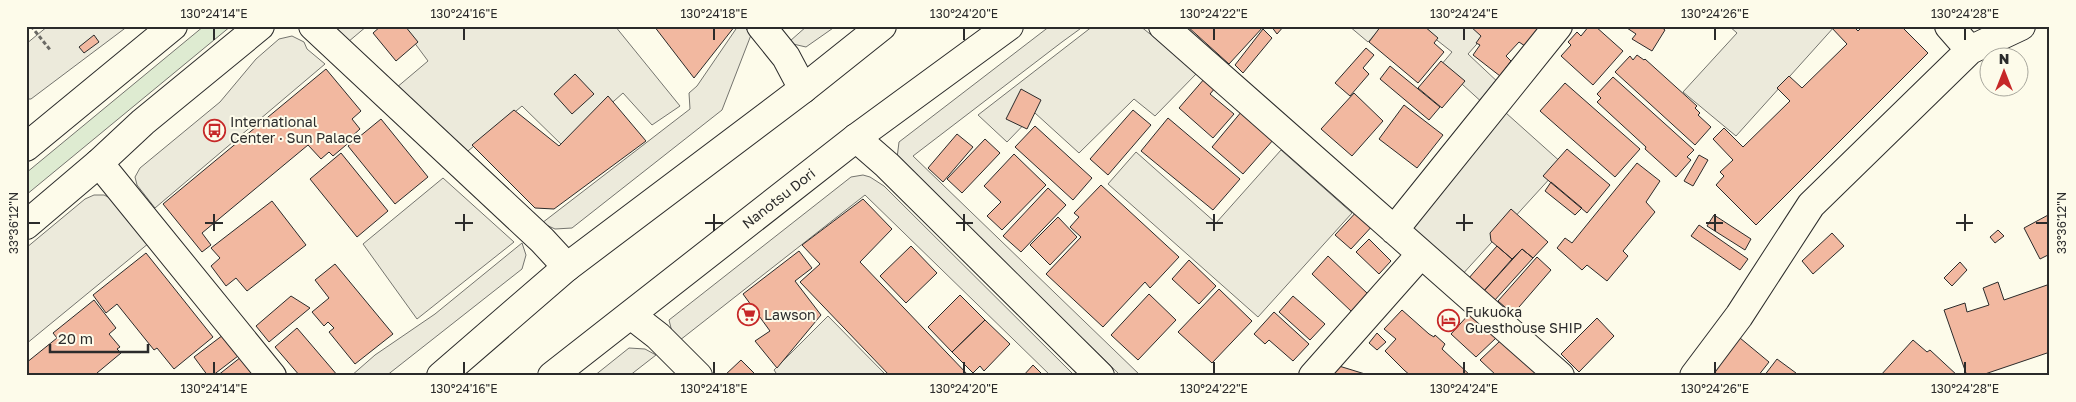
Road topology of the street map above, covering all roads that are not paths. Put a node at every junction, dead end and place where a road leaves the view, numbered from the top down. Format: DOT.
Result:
graph roads {
  1 [pos="173,26"];
  2 [pos="260,26"];
  3 [pos="313,26"];
  4 [pos="761,26"];
  5 [pos="882,26"];
  6 [pos="1009,26"];
  7 [pos="1163,26"];
  8 [pos="1558,26"];
  9 [pos="1950,26"];
  10 [pos="2021,26"];
  11 [pos="1970,50"];
  12 [pos="803,89"];
  13 [pos="856,138"];
  14 [pos="26,147"];
  15 [pos="99,163"];
  16 [pos="26,224"];
  17 [pos="1394,230"];
  18 [pos="1421,254"];
  19 [pos="567,267"];
  20 [pos="630,315"];
  21 [pos="272,376"];
  22 [pos="442,376"];
  23 [pos="552,376"];
  24 [pos="698,376"];
  25 [pos="1100,376"];
  26 [pos="1313,376"];
  27 [pos="1560,376"];
  28 [pos="1694,376"];
  1 -- 14 [label="street"];
  2 -- 15 [label="street"];
  3 -- 19 [label="street"];
  4 -- 12 [label="street"];
  5 -- 12 [label="street"];
  6 -- 13 [label="street, Nanotsu Dori"];
  7 -- 17 [label="street"];
  8 -- 17 [label="street"];
  9 -- 11 [label="street"];
  10 -- 11 [label="street"];
  11 -- 28 [label="street"];
  12 -- 19 [label="street"];
  13 -- 20 [label="street, Nanotsu Dori"];
  13 -- 25 [label="street"];
  15 -- 16 [label="street"];
  15 -- 21 [label="street"];
  17 -- 18 [label="street"];
  18 -- 26 [label="street"];
  18 -- 27 [label="street"];
  19 -- 22 [label="street"];
  20 -- 23 [label="street, Nanotsu Dori"];
  20 -- 24 [label="street"];
}
